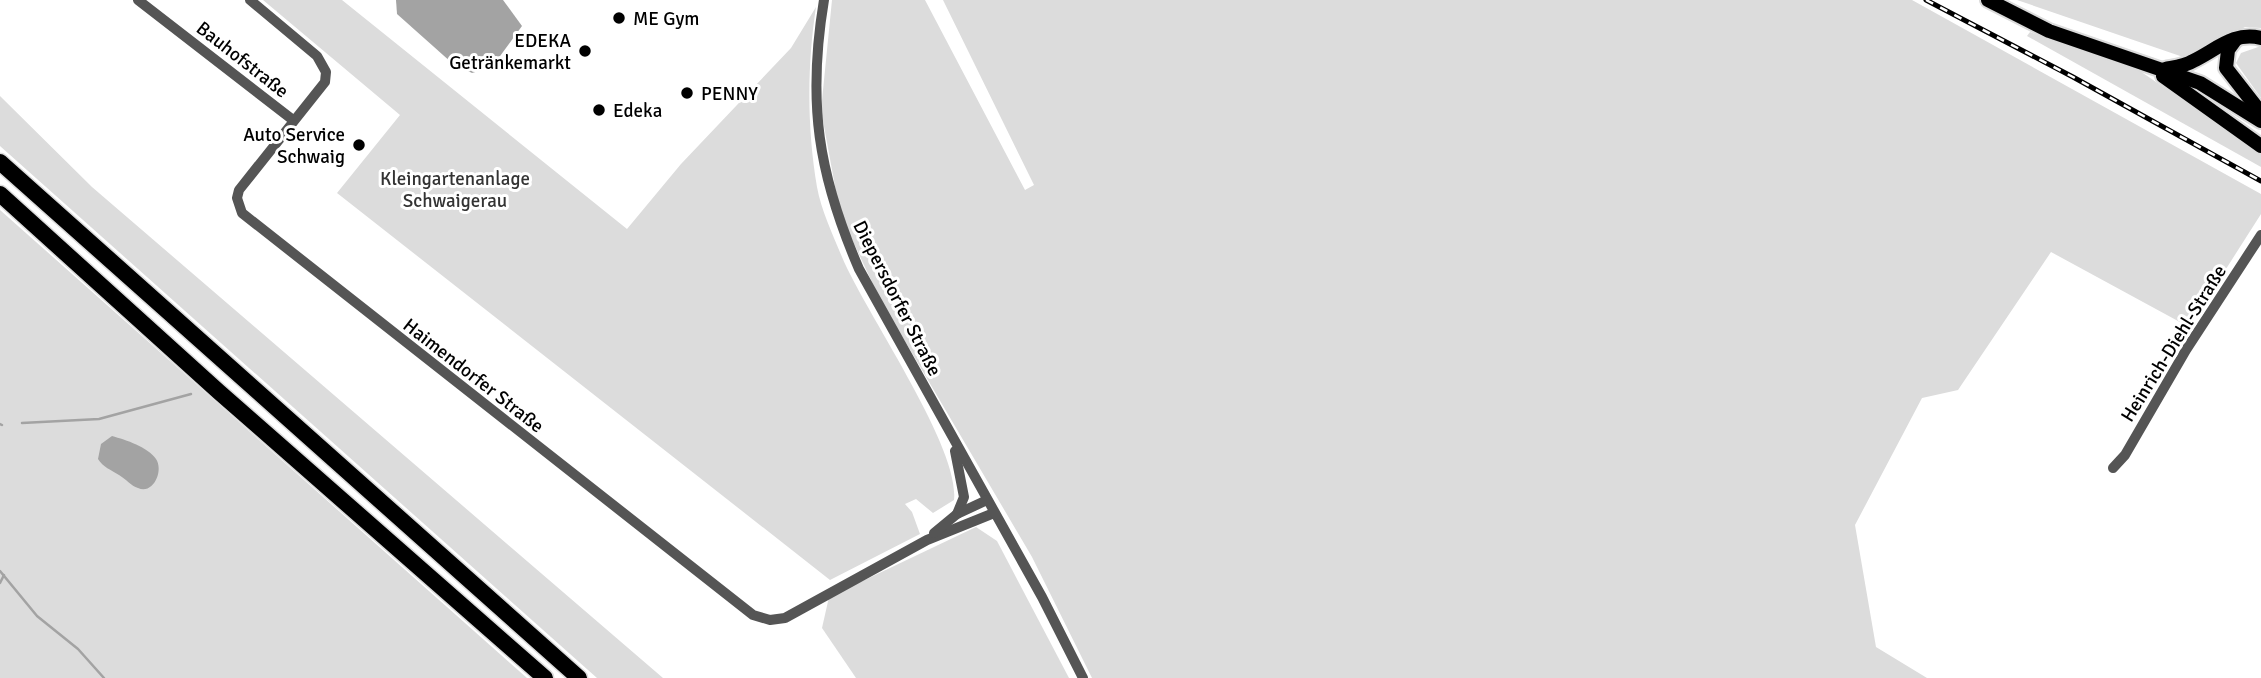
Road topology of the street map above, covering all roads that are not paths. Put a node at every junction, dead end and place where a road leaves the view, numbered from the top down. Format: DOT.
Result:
graph roads {
  1 [pos="138,0"];
  2 [pos="250,0"];
  3 [pos="824,0"];
  4 [pos="1988,0"];
  5 [pos="2237,38"];
  6 [pos="2261,38"];
  7 [pos="2131,58"];
  8 [pos="2164,69"];
  9 [pos="2261,113"];
  10 [pos="293,120"];
  11 [pos="2261,121"];
  12 [pos="2261,146"];
  13 [pos="0,162"];
  14 [pos="0,194"];
  15 [pos="2261,235"];
  16 [pos="951,435"];
  17 [pos="2113,468"];
  18 [pos="987,500"];
  19 [pos="994,513"];
  20 [pos="957,514"];
  21 [pos="927,540"];
  22 [pos="545,678"];
  23 [pos="579,678"];
  24 [pos="1083,678"];
  1 -- 10 [label="street, Bauhofstraße"];
  2 -- 10 [label="street, Haimendorfer Straße"];
  3 -- 16 [label="street, Diepersdorfer Straße"];
  4 -- 7 [label="main road"];
  5 -- 6 [label="main road"];
  5 -- 8 [label="main road"];
  5 -- 9 [label="main road"];
  7 -- 8 [label="main road"];
  7 -- 12 [label="main road"];
  8 -- 11 [label="main road"];
  10 -- 21 [label="street, Haimendorfer Straße"];
  13 -- 23 [label="highway"];
  14 -- 22 [label="highway"];
  15 -- 17 [label="street, Heinrich-Diehl-Straße"];
  16 -- 18 [label="street, Diepersdorfer Straße"];
  16 -- 20 [label="street"];
  18 -- 19 [label="street, Diepersdorfer Straße"];
  18 -- 20 [label="street, Haimendorfer Straße"];
  19 -- 21 [label="street, Haimendorfer Straße"];
  19 -- 24 [label="street, Diepersdorfer Straße"];
  20 -- 21 [label="street, Haimendorfer Straße"];
}
